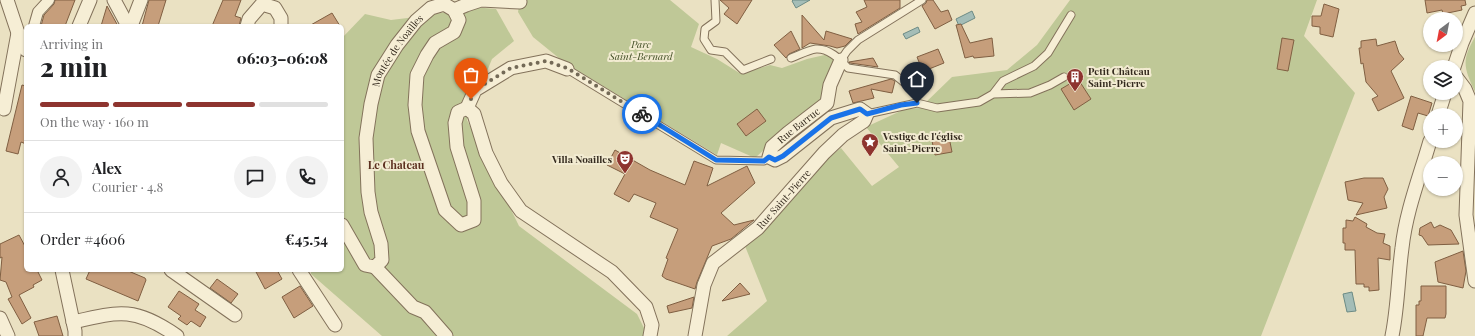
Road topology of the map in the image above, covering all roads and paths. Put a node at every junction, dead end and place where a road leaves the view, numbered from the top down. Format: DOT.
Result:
graph roads {
  1 [pos="7,0"];
  2 [pos="50,0"];
  3 [pos="90,0"];
  4 [pos="114,0"];
  5 [pos="141,0"];
  6 [pos="715,0"];
  7 [pos="922,0"];
  8 [pos="520,2"];
  9 [pos="454,10"];
  10 [pos="1475,13"];
  11 [pos="1071,15"];
  12 [pos="35,24"];
  13 [pos="80,24"];
  14 [pos="127,24"];
  15 [pos="132,24"];
  16 [pos="248,24"];
  17 [pos="281,24"];
  18 [pos="18,34"];
  19 [pos="24,46"];
  20 [pos="791,58"];
  21 [pos="771,59"];
  22 [pos="842,60"];
  23 [pos="1456,60"];
  24 [pos="567,68"];
  25 [pos="1064,77"];
  26 [pos="906,84"];
  27 [pos="1463,86"];
  28 [pos="993,94"];
  29 [pos="467,108"];
  30 [pos="4,109"];
  31 [pos="867,114"];
  32 [pos="1428,148"];
  33 [pos="769,157"];
  34 [pos="344,228"];
  35 [pos="375,267"];
  36 [pos="62,272"];
  37 [pos="174,272"];
  38 [pos="300,272"];
  39 [pos="1475,281"];
  40 [pos="235,315"];
  41 [pos="0,318"];
  42 [pos="73,322"];
  43 [pos="335,325"];
  44 [pos="8,336"];
  45 [pos="75,336"];
  46 [pos="177,336"];
  47 [pos="446,336"];
  48 [pos="650,336"];
  49 [pos="695,336"];
  50 [pos="1392,336"];
  1 -- 18 [label="street"];
  2 -- 12 [label="street"];
  3 -- 13 [label="street"];
  4 -- 14 [label="street"];
  5 -- 15 [label="street"];
  6 -- 21 [label="lane"];
  7 -- 22 [label="lane"];
  8 -- 9 [label="street"];
  9 -- 29 [label="street"];
  9 -- 35 [label="street, Montée de Noailles"];
  10 -- 23 [label="street"];
  11 -- 28 [label="lane"];
  16 -- 17 [label="street"];
  18 -- 19 [label="street"];
  18 -- 30 [label="street"];
  20 -- 22 [label="lane"];
  22 -- 26 [label="lane"];
  22 -- 33 [label="street, Rue Barruc"];
  24 -- 29 [label="street"];
  24 -- 33 [label="lane"];
  25 -- 28 [label="lane"];
  27 -- 39 [label="street"];
  28 -- 31 [label="lane"];
  29 -- 48 [label="street"];
  31 -- 33 [label="street, Rue Barruc"];
  31 -- 49 [label="street, Rue Saint-Pierre"];
  32 -- 50 [label="street"];
  34 -- 35 [label="street"];
  35 -- 47 [label="street"];
  36 -- 42 [label="street"];
  37 -- 40 [label="street"];
  38 -- 43 [label="street"];
  41 -- 44 [label="street"];
  42 -- 45 [label="street"];
  42 -- 46 [label="street"];
}
